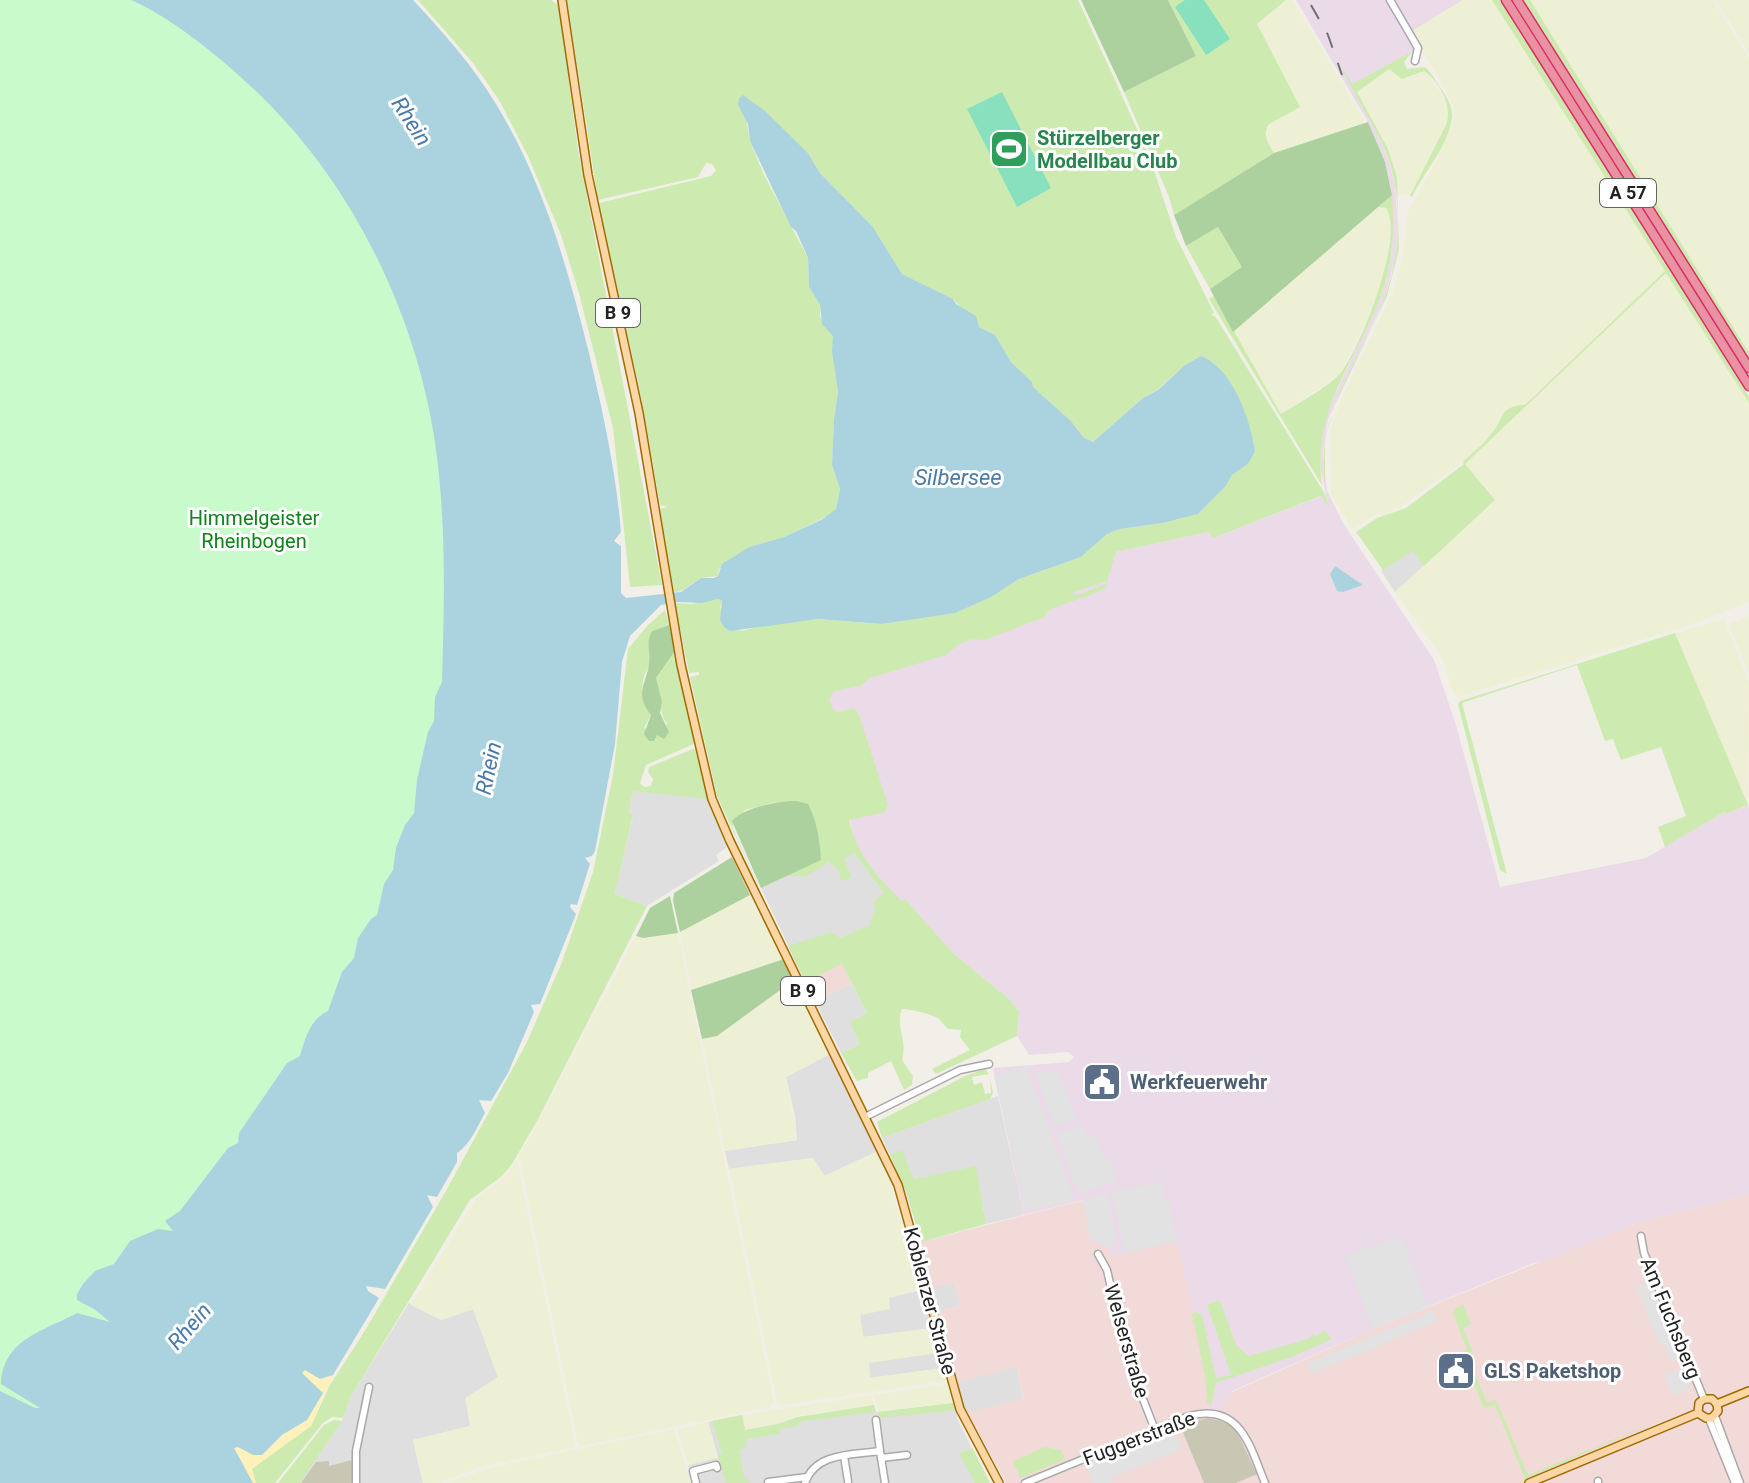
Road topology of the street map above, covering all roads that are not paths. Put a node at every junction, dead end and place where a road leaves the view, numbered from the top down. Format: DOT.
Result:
graph roads {
  1 [pos="562,0"];
  2 [pos="1390,0"];
  3 [pos="1506,0"];
  4 [pos="1517,0"];
  5 [pos="1415,61"];
  6 [pos="1749,368"];
  7 [pos="1749,386"];
  8 [pos="989,1064"];
  9 [pos="865,1117"];
  10 [pos="1641,1236"];
  11 [pos="1098,1254"];
  12 [pos="369,1387"];
  13 [pos="1749,1391"];
  14 [pos="1704,1399"];
  15 [pos="1717,1404"];
  16 [pos="1698,1413"];
  17 [pos="1712,1417"];
  18 [pos="876,1420"];
  19 [pos="1155,1430"];
  20 [pos="880,1455"];
  21 [pos="907,1455"];
  22 [pos="844,1456"];
  23 [pos="717,1468"];
  24 [pos="806,1480"];
  25 [pos="848,1481"];
  26 [pos="768,1482"];
  27 [pos="356,1483"];
  28 [pos="696,1483"];
  29 [pos="885,1483"];
  30 [pos="999,1483"];
  31 [pos="1025,1483"];
  32 [pos="1265,1483"];
  33 [pos="1529,1483"];
  34 [pos="1738,1483"];
  1 -- 9 [label="main road, Koblenzer Straße / B 9"];
  2 -- 5 [label="street"];
  3 -- 7 [label="highway, A 57"];
  4 -- 6 [label="highway, A 57"];
  8 -- 9 [label="street"];
  9 -- 30 [label="main road, Koblenzer Straße / B 9"];
  10 -- 14 [label="street, Am Fuchsberg"];
  11 -- 19 [label="street, Welserstraße"];
  12 -- 27 [label="street"];
  13 -- 15 [label="main road"];
  14 -- 15 [label="main road"];
  14 -- 16 [label="main road"];
  15 -- 17 [label="main road"];
  16 -- 17 [label="main road"];
  16 -- 33 [label="main road"];
  17 -- 34 [label="street"];
  18 -- 20 [label="street"];
  19 -- 31 [label="street, Fuggerstraße"];
  19 -- 32 [label="street, Fuggerstraße"];
  20 -- 21 [label="street"];
  20 -- 22 [label="street"];
  20 -- 29 [label="street"];
  22 -- 24 [label="street"];
  22 -- 25 [label="street"];
  23 -- 28 [label="street"];
  24 -- 26 [label="street"];
}
